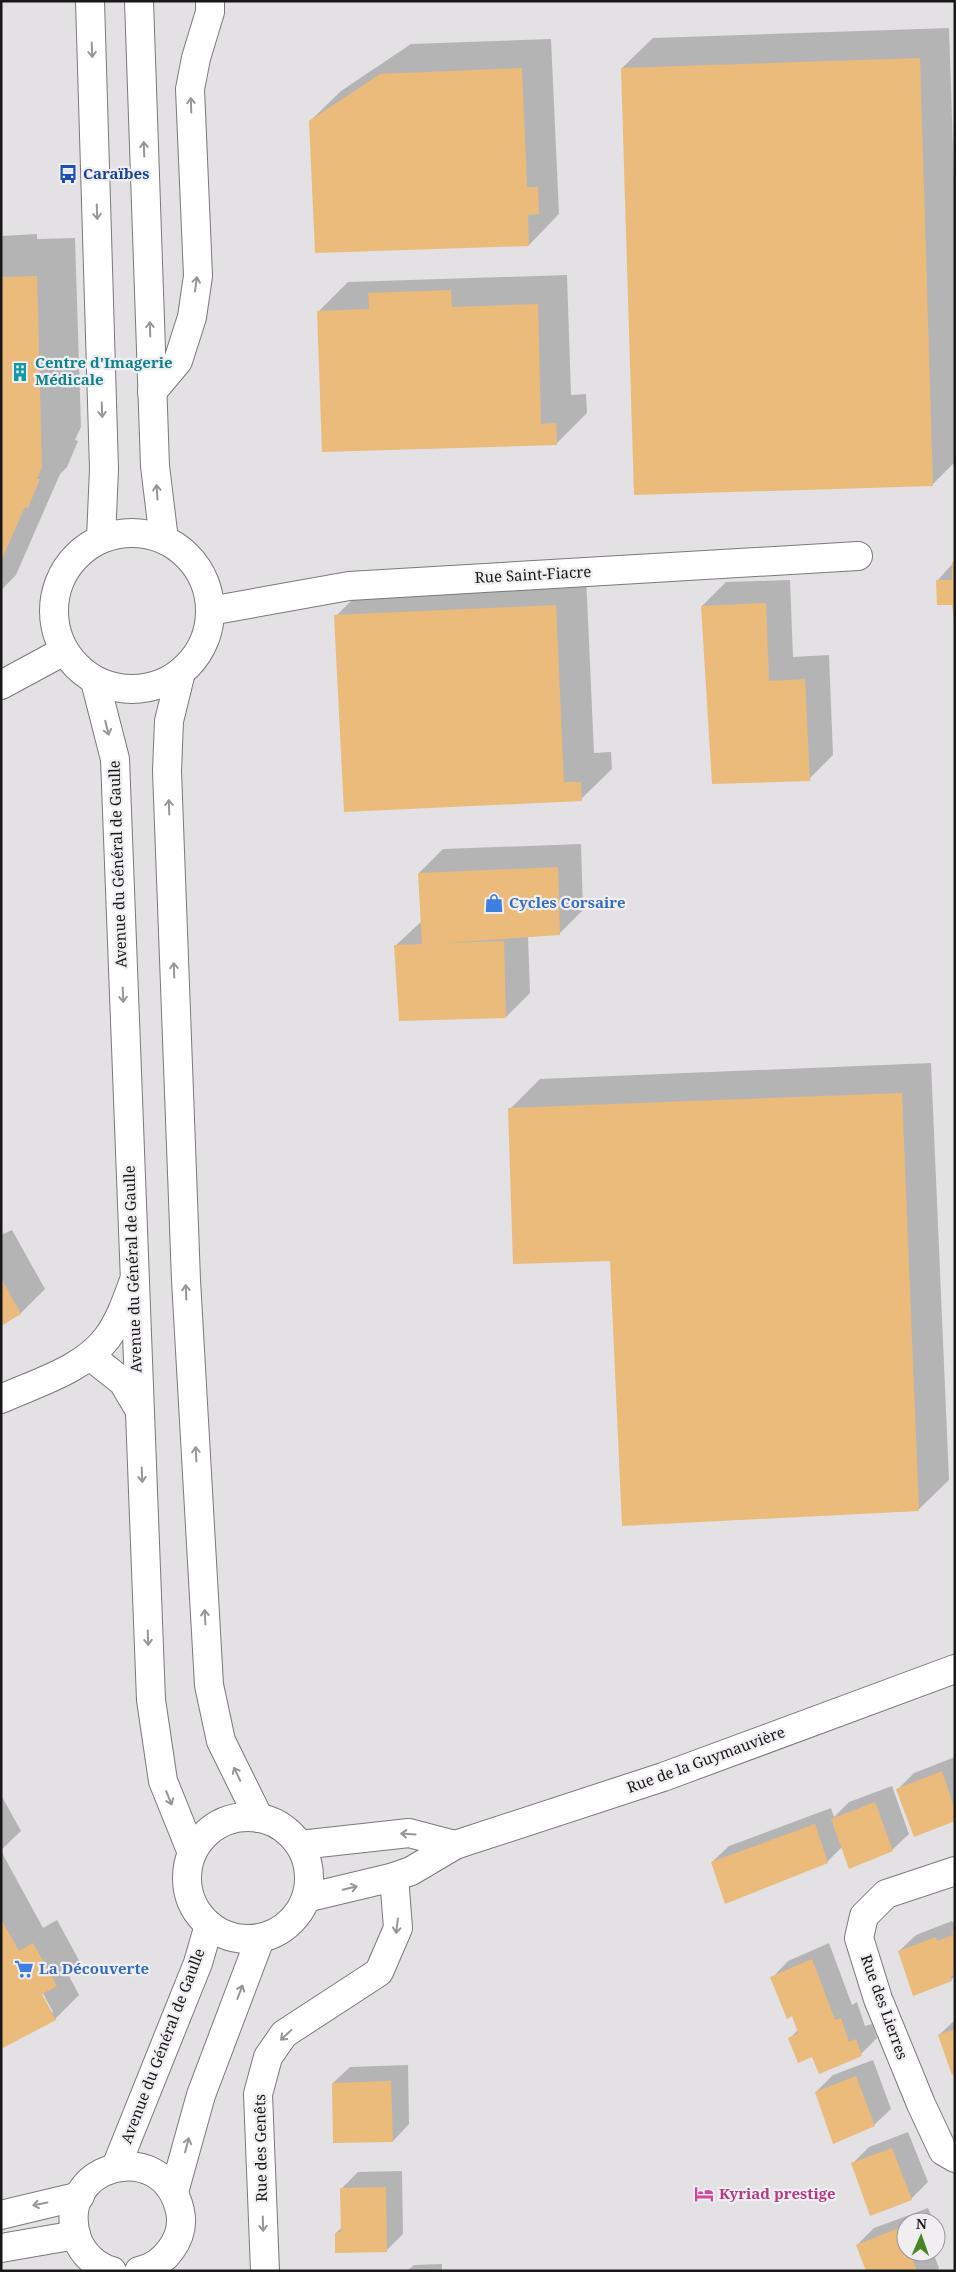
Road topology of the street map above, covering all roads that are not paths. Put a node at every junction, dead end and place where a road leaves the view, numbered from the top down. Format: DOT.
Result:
graph roads {
  1 [pos="90,1"];
  2 [pos="139,1"];
  3 [pos="210,1"];
  4 [pos="152,392"];
  5 [pos="101,539"];
  6 [pos="164,540"];
  7 [pos="858,556"];
  8 [pos="210,611"];
  9 [pos="64,651"];
  10 [pos="181,672"];
  11 [pos="95,681"];
  12 [pos="1,685"];
  13 [pos="133,1283"];
  14 [pos="90,1356"];
  15 [pos="1,1399"];
  16 [pos="139,1409"];
  17 [pos="955,1668"];
  18 [pos="259,1818"];
  19 [pos="300,1845"];
  20 [pos="455,1845"];
  21 [pos="192,1853"];
  22 [pos="955,1871"];
  23 [pos="394,1877"];
  24 [pos="306,1898"];
  25 [pos="209,1925"];
  26 [pos="260,1939"];
  27 [pos="955,2158"];
  28 [pos="116,2167"];
  29 [pos="174,2192"];
  30 [pos="80,2196"];
  31 [pos="1,2215"];
  32 [pos="76,2235"];
  33 [pos="1,2248"];
  34 [pos="174,2263"];
  35 [pos="112,2271"];
  36 [pos="139,2271"];
  37 [pos="265,2271"];
  1 -- 5 [label="main road, one-way"];
  4 -- 2 [label="main road, one-way"];
  4 -- 3 [label="main road, one-way"];
  6 -- 4 [label="main road, one-way"];
  5 -- 6 [label="main road"];
  5 -- 9 [label="main road"];
  6 -- 8 [label="main road"];
  7 -- 8 [label="main road, Rue Saint-Fiacre"];
  8 -- 10 [label="main road"];
  9 -- 11 [label="main road"];
  9 -- 12 [label="main road"];
  10 -- 11 [label="main road"];
  18 -- 10 [label="main road, one-way"];
  11 -- 13 [label="main road, Avenue du Général de Gaulle, one-way"];
  13 -- 14 [label="main road"];
  13 -- 16 [label="main road, Avenue du Général de Gaulle"];
  14 -- 15 [label="main road"];
  14 -- 16 [label="main road"];
  16 -- 21 [label="main road, Avenue du Général de Gaulle, one-way"];
  17 -- 20 [label="main road, Rue de la Guymauvière"];
  18 -- 19 [label="main road"];
  18 -- 21 [label="main road"];
  20 -- 19 [label="main road, one-way"];
  19 -- 24 [label="main road"];
  20 -- 23 [label="main road, Rue de la Guymauvière"];
  21 -- 25 [label="main road"];
  22 -- 27 [label="main road, Rue des Lierres"];
  24 -- 23 [label="main road, Rue de la Guymauvière, one-way"];
  23 -- 37 [label="main road, Rue des Genêts, one-way"];
  24 -- 26 [label="main road"];
  25 -- 26 [label="main road"];
  25 -- 28 [label="main road, Avenue du Général de Gaulle"];
  29 -- 26 [label="main road, one-way"];
  28 -- 29 [label="main road"];
  28 -- 30 [label="main road"];
  29 -- 34 [label="main road"];
  30 -- 31 [label="main road, one-way"];
  30 -- 32 [label="main road"];
  32 -- 33 [label="main road"];
  32 -- 35 [label="main road"];
  34 -- 36 [label="main road"];
}
